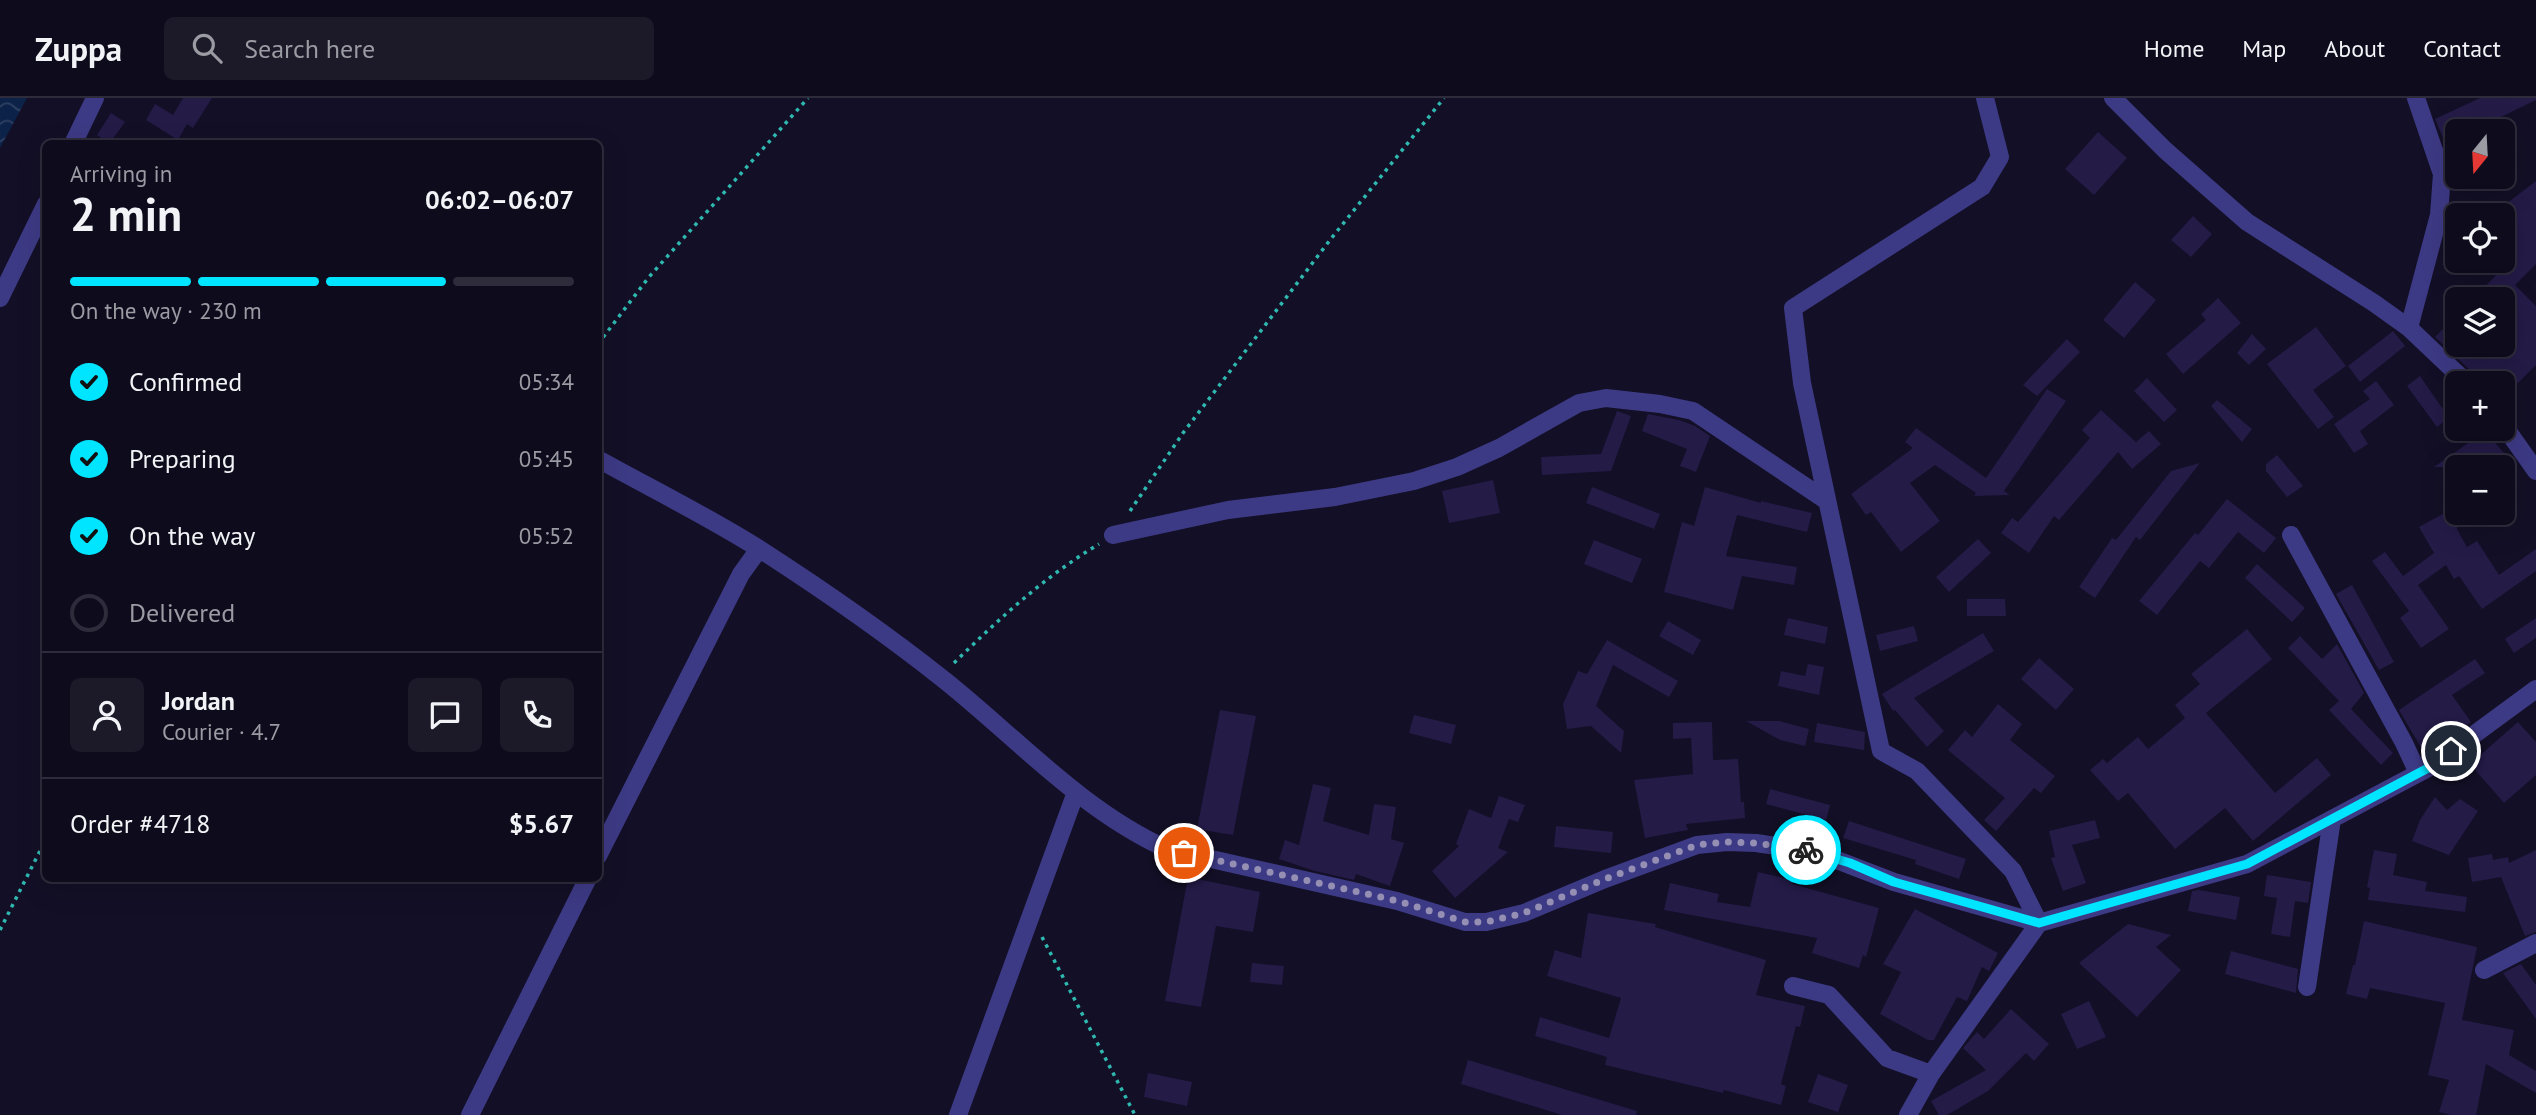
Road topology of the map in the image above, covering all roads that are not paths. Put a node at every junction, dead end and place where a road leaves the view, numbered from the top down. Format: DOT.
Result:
graph roads {
  1 [pos="95,98"];
  2 [pos="1985,98"];
  3 [pos="2113,98"];
  4 [pos="2416,98"];
  5 [pos="75,140"];
  6 [pos="42,212"];
  7 [pos="0,298"];
  8 [pos="2409,328"];
  9 [pos="2454,371"];
  10 [pos="2515,441"];
  11 [pos="602,461"];
  12 [pos="2536,471"];
  13 [pos="1827,501"];
  14 [pos="1113,535"];
  15 [pos="2291,535"];
  16 [pos="759,549"];
  17 [pos="2536,689"];
  18 [pos="2418,773"];
  19 [pos="1076,792"];
  20 [pos="2332,819"];
  21 [pos="602,848"];
  22 [pos="586,882"];
  23 [pos="2039,923"];
  24 [pos="2536,943"];
  25 [pos="2484,970"];
  26 [pos="1793,986"];
  27 [pos="2306,988"];
  28 [pos="1931,1074"];
  29 [pos="1910,1114"];
  30 [pos="470,1115"];
  31 [pos="958,1115"];
  1 -- 5 [label="street"];
  2 -- 13 [label="street"];
  3 -- 8 [label="street"];
  4 -- 8 [label="street"];
  6 -- 7 [label="street"];
  8 -- 9 [label="street"];
  10 -- 12 [label="street"];
  11 -- 16 [label="street"];
  13 -- 14 [label="street"];
  13 -- 23 [label="street"];
  15 -- 18 [label="street"];
  16 -- 19 [label="street"];
  16 -- 21 [label="street"];
  17 -- 18 [label="street"];
  18 -- 20 [label="street"];
  19 -- 23 [label="street"];
  19 -- 31 [label="street"];
  20 -- 23 [label="street"];
  20 -- 27 [label="street"];
  22 -- 30 [label="street"];
  23 -- 28 [label="street"];
  24 -- 25 [label="street"];
  26 -- 28 [label="street"];
  28 -- 29 [label="street"];
}
